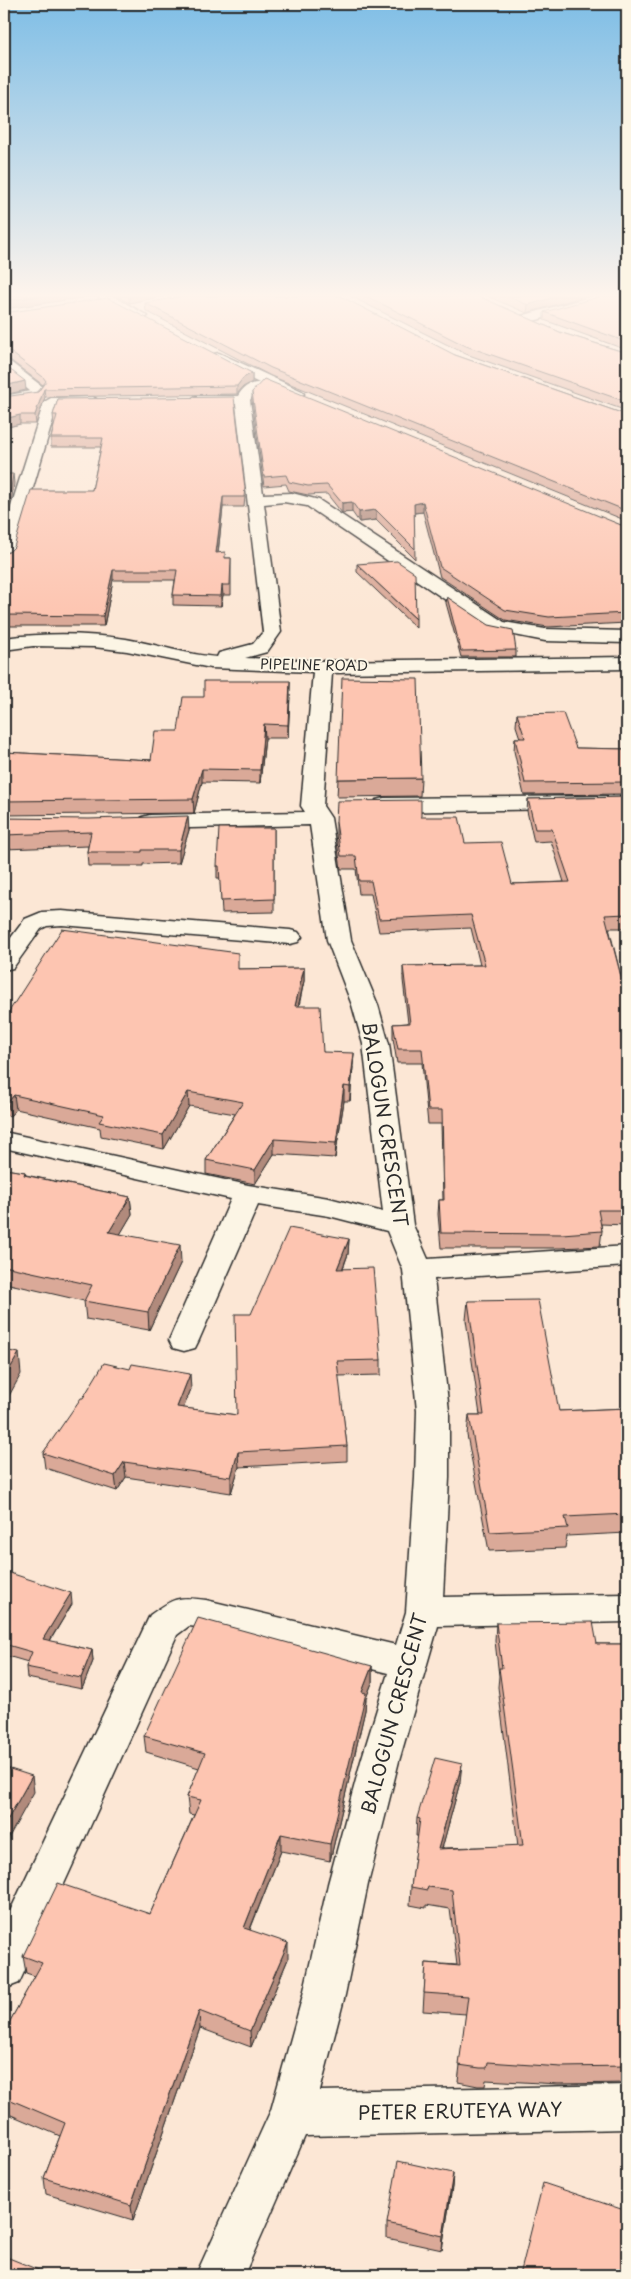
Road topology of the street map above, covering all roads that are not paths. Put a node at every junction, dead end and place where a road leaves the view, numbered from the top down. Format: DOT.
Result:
graph roads {
  1 [pos="51,402"];
  2 [pos="243,402"];
  3 [pos="255,502"];
  4 [pos="4,556"];
  5 [pos="627,637"];
  6 [pos="4,644"];
  7 [pos="210,662"];
  8 [pos="627,663"];
  9 [pos="323,667"];
  10 [pos="627,802"];
  11 [pos="361,805"];
  12 [pos="321,810"];
  13 [pos="129,823"];
  14 [pos="290,937"];
  15 [pos="4,963"];
  16 [pos="4,1140"];
  17 [pos="248,1194"];
  18 [pos="399,1225"];
  19 [pos="627,1256"];
  20 [pos="418,1270"];
  21 [pos="184,1340"];
  22 [pos="627,1608"];
  23 [pos="424,1612"];
  24 [pos="409,1663"];
  25 [pos="4,1969"];
  26 [pos="627,2107"];
  27 [pos="292,2114"];
  28 [pos="220,2275"];
  1 -- 4 [label="street"];
  2 -- 3 [label="street"];
  3 -- 5 [label="street"];
  3 -- 7 [label="street"];
  6 -- 7 [label="street, PIPELINE ROAD"];
  7 -- 9 [label="street, PIPELINE ROAD"];
  8 -- 9 [label="street, PIPELINE ROAD"];
  9 -- 12 [label="street, BALOGUN CRESCENT"];
  10 -- 11 [label="street"];
  12 -- 13 [label="street"];
  12 -- 18 [label="street, BALOGUN CRESCENT"];
  14 -- 15 [label="street"];
  16 -- 17 [label="street"];
  17 -- 18 [label="street"];
  17 -- 21 [label="street"];
  18 -- 20 [label="street, BALOGUN CRESCENT"];
  19 -- 20 [label="street"];
  20 -- 23 [label="street, BALOGUN CRESCENT"];
  22 -- 23 [label="street"];
  23 -- 24 [label="street, BALOGUN CRESCENT"];
  24 -- 25 [label="street"];
  24 -- 27 [label="street, BALOGUN CRESCENT"];
  26 -- 27 [label="street, PETER ERUTEYA WAY"];
  27 -- 28 [label="street, BALOGUN CRESCENT"];
}
